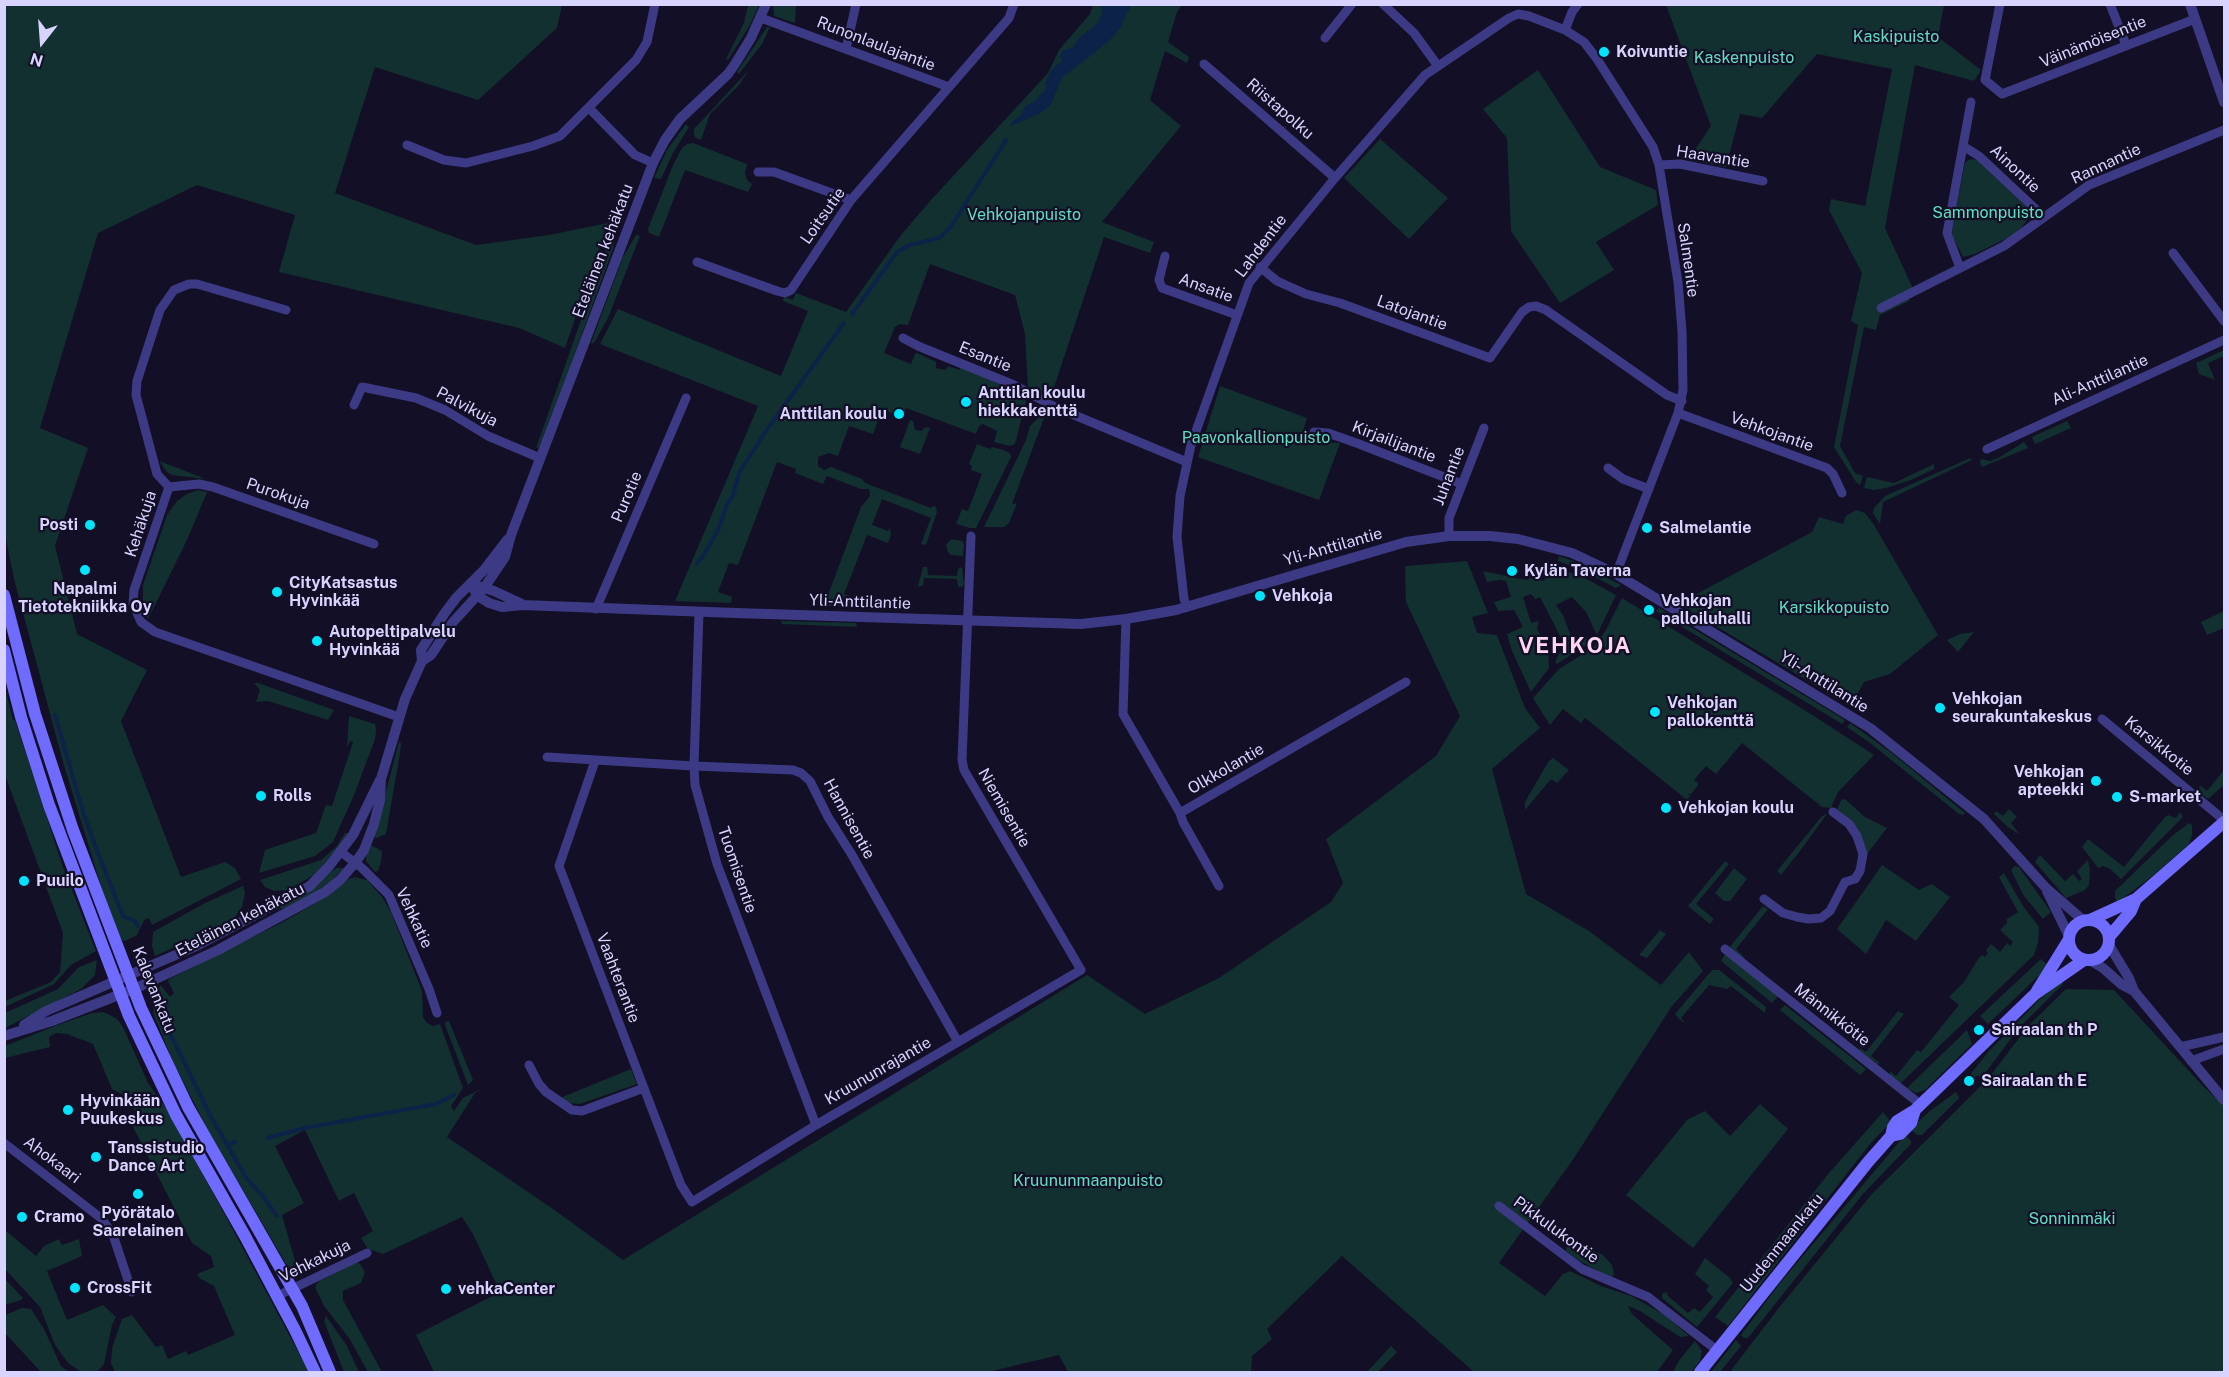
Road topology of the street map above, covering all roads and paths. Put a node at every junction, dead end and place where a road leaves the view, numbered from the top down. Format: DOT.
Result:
graph roads {
  1 [pos="655,4"];
  2 [pos="766,4"];
  3 [pos="856,4"];
  4 [pos="1014,4"];
  5 [pos="1352,4"];
  6 [pos="1383,4"];
  7 [pos="1578,4"];
  8 [pos="2000,4"];
  9 [pos="2110,4"];
  10 [pos="2190,4"];
  11 [pos="1515,12"];
  12 [pos="761,18"];
  13 [pos="2195,18"];
  14 [pos="1565,30"];
  15 [pos="1325,38"];
  16 [pos="2126,45"];
  17 [pos="846,49"];
  18 [pos="1204,64"];
  19 [pos="1437,66"];
  20 [pos="949,87"];
  21 [pos="1971,102"];
  22 [pos="2224,102"];
  23 [pos="589,108"];
  24 [pos="2224,130"];
  25 [pos="407,145"];
  26 [pos="1963,147"];
  27 [pos="653,163"];
  28 [pos="1659,165"];
  29 [pos="758,172"];
  30 [pos="1335,178"];
  31 [pos="1763,181"];
  32 [pos="851,200"];
  33 [pos="2044,217"];
  34 [pos="2173,253"];
  35 [pos="1165,256"];
  36 [pos="698,262"];
  37 [pos="1260,267"];
  38 [pos="1960,268"];
  39 [pos="1881,308"];
  40 [pos="285,310"];
  41 [pos="1237,315"];
  42 [pos="2224,321"];
  43 [pos="903,338"];
  44 [pos="2224,340"];
  45 [pos="686,398"];
  46 [pos="1682,401"];
  47 [pos="354,405"];
  48 [pos="1678,413"];
  49 [pos="1484,428"];
  50 [pos="1314,432"];
  51 [pos="1988,448"];
  52 [pos="540,458"];
  53 [pos="1187,462"];
  54 [pos="1608,468"];
  55 [pos="1462,484"];
  56 [pos="169,487"];
  57 [pos="1649,489"];
  58 [pos="1842,493"];
  59 [pos="511,535"];
  60 [pos="971,536"];
  61 [pos="1449,536"];
  62 [pos="374,544"];
  63 [pos="1616,574"];
  64 [pos="471,585"];
  65 [pos="481,592"];
  66 [pos="4,595"];
  67 [pos="1187,606"];
  68 [pos="596,609"];
  69 [pos="699,612"];
  70 [pos="1126,620"];
  71 [pos="967,621"];
  72 [pos="4,650"];
  73 [pos="422,661"];
  74 [pos="1406,682"];
  75 [pos="399,717"];
  76 [pos="2102,719"];
  77 [pos="547,757"];
  78 [pos="595,761"];
  79 [pos="694,766"];
  80 [pos="381,779"];
  81 [pos="1833,812"];
  82 [pos="1180,813"];
  83 [pos="2224,821"];
  84 [pos="341,852"];
  85 [pos="355,863"];
  86 [pos="1219,886"];
  87 [pos="2046,888"];
  88 [pos="1764,898"];
  89 [pos="2136,899"];
  90 [pos="2087,920"];
  91 [pos="2068,939"];
  92 [pos="2109,941"];
  93 [pos="1725,949"];
  94 [pos="2087,961"];
  95 [pos="1081,970"];
  96 [pos="129,974"];
  97 [pos="114,980"];
  98 [pos="134,989"];
  99 [pos="2134,992"];
  100 [pos="120,994"];
  101 [pos="2035,994"];
  102 [pos="437,1013"];
  103 [pos="8,1035"];
  104 [pos="2224,1036"];
  105 [pos="957,1042"];
  106 [pos="2180,1047"];
  107 [pos="2224,1049"];
  108 [pos="2192,1061"];
  109 [pos="529,1065"];
  110 [pos="644,1088"];
  111 [pos="2224,1100"];
  112 [pos="1918,1107"];
  113 [pos="816,1125"];
  114 [pos="4,1143"];
  115 [pos="692,1202"];
  116 [pos="1499,1206"];
  117 [pos="366,1253"];
  118 [pos="292,1288"];
  119 [pos="132,1292"];
  120 [pos="278,1296"];
  121 [pos="1718,1351"];
  122 [pos="315,1372"];
  123 [pos="330,1372"];
  124 [pos="1700,1372"];
  1 -- 23 [label="street"];
  2 -- 12 [label="street, Eteläinen kehäkatu"];
  3 -- 17 [label="street"];
  4 -- 20 [label="street, Runonlaulajantie"];
  5 -- 15 [label="street"];
  6 -- 19 [label="street"];
  7 -- 14 [label="street"];
  8 -- 16 [label="street, Väinämöisentie"];
  9 -- 16 [label="street"];
  10 -- 13 [label="street"];
  11 -- 14 [label="street, Salmentie"];
  11 -- 19 [label="street, Lahdentie"];
  12 -- 17 [label="street, Runonlaulajantie"];
  12 -- 27 [label="street, Eteläinen kehäkatu"];
  13 -- 16 [label="street, Väinämöisentie"];
  13 -- 22 [label="street"];
  14 -- 28 [label="street, Salmentie"];
  17 -- 20 [label="street, Runonlaulajantie"];
  18 -- 30 [label="street, Riistapolku"];
  19 -- 30 [label="street, Lahdentie"];
  20 -- 32 [label="street, Loitsutie"];
  21 -- 26 [label="street"];
  23 -- 25 [label="street"];
  23 -- 27 [label="street"];
  24 -- 33 [label="street, Rannantie"];
  26 -- 33 [label="street, Ainontie"];
  26 -- 38 [label="street"];
  27 -- 52 [label="street, Eteläinen kehäkatu"];
  28 -- 31 [label="street, Haavantie"];
  28 -- 46 [label="street, Salmentie"];
  29 -- 32 [label="street"];
  30 -- 37 [label="street, Lahdentie"];
  32 -- 36 [label="street, Loitsutie"];
  33 -- 38 [label="street, Rannantie"];
  34 -- 42 [label="street"];
  35 -- 41 [label="street, Ansatie"];
  37 -- 41 [label="street, Lahdentie"];
  37 -- 46 [label="street, Latojantie"];
  38 -- 39 [label="street, Rannantie"];
  40 -- 56 [label="street, Kehäkuja"];
  41 -- 53 [label="street, Lahdentie"];
  43 -- 53 [label="street, Esantie"];
  44 -- 51 [label="street, Ali-Anttilantie"];
  45 -- 68 [label="street, Purotie"];
  46 -- 48 [label="street, Salmentie"];
  47 -- 52 [label="street, Palvikuja"];
  48 -- 57 [label="street, Salmentie"];
  48 -- 58 [label="street, Vehkojantie"];
  49 -- 55 [label="street, Juhantie"];
  50 -- 55 [label="street, Kirjailijantie"];
  52 -- 59 [label="street, Eteläinen kehäkatu"];
  53 -- 67 [label="street, Lahdentie"];
  54 -- 57 [label="street"];
  55 -- 61 [label="street, Juhantie"];
  56 -- 62 [label="street, Purokuja"];
  56 -- 75 [label="street, Kehäkuja"];
  57 -- 63 [label="street, Salmentie"];
  59 -- 64 [label="street, Eteläinen kehäkatu"];
  59 -- 65 [label="street, Eteläinen kehäkatu"];
  60 -- 71 [label="street, Niemisentie"];
  61 -- 63 [label="street, Yli-Anttilantie"];
  61 -- 67 [label="street, Yli-Anttilantie"];
  63 -- 87 [label="street, Yli-Anttilantie"];
  64 -- 65 [label="street"];
  64 -- 73 [label="street, Eteläinen kehäkatu"];
  65 -- 68 [label="street, Yli-Anttilantie"];
  65 -- 73 [label="street, Eteläinen kehäkatu"];
  66 -- 96 [label="main road, Kalevankatu"];
  67 -- 70 [label="street, Yli-Anttilantie"];
  68 -- 69 [label="street, Yli-Anttilantie"];
  69 -- 71 [label="street, Yli-Anttilantie"];
  69 -- 79 [label="street, Tuomisentie"];
  70 -- 71 [label="street, Yli-Anttilantie"];
  70 -- 82 [label="street, Olkkolantie"];
  71 -- 95 [label="street, Niemisentie"];
  72 -- 97 [label="main road, Kalevankatu"];
  73 -- 75 [label="street, Eteläinen kehäkatu"];
  74 -- 82 [label="street, Olkkolantie"];
  75 -- 80 [label="street, Eteläinen kehäkatu"];
  76 -- 83 [label="street, Karsikkotie"];
  77 -- 78 [label="street, Hannisentie"];
  78 -- 79 [label="street, Hannisentie"];
  78 -- 110 [label="street, Vaahterantie"];
  79 -- 105 [label="street, Hannisentie"];
  79 -- 113 [label="street, Tuomisentie"];
  80 -- 84 [label="street, Eteläinen kehäkatu"];
  80 -- 85 [label="street, Eteläinen kehäkatu"];
  81 -- 88 [label="street"];
  82 -- 86 [label="street"];
  83 -- 89 [label="main road"];
  84 -- 85 [label="street, Vehkatie"];
  84 -- 96 [label="street, Eteläinen kehäkatu"];
  85 -- 98 [label="street, Eteläinen kehäkatu"];
  85 -- 102 [label="street, Vehkatie"];
  87 -- 90 [label="street, Yli-Anttilantie"];
  87 -- 91 [label="street, Yli-Anttilantie"];
  89 -- 90 [label="main road"];
  89 -- 92 [label="main road"];
  90 -- 91 [label="main road"];
  90 -- 92 [label="main road"];
  91 -- 94 [label="main road"];
  91 -- 101 [label="main road, Uudenmaankatu"];
  92 -- 94 [label="main road"];
  92 -- 99 [label="street"];
  93 -- 112 [label="street, Männikkötie"];
  94 -- 99 [label="street"];
  94 -- 101 [label="main road, Uudenmaankatu"];
  95 -- 105 [label="street, Kruununrajantie"];
  96 -- 97 [label="street, Eteläinen kehäkatu"];
  96 -- 98 [label="main road, Kalevankatu"];
  97 -- 100 [label="main road, Kalevankatu"];
  97 -- 103 [label="street, Eteläinen kehäkatu"];
  98 -- 100 [label="street, Eteläinen kehäkatu"];
  98 -- 118 [label="main road, Kalevankatu"];
  99 -- 106 [label="street"];
  100 -- 103 [label="street, Eteläinen kehäkatu"];
  100 -- 120 [label="main road, Kalevankatu"];
  101 -- 112 [label="main road, Uudenmaankatu"];
  104 -- 106 [label="street"];
  105 -- 113 [label="street, Kruununrajantie"];
  106 -- 108 [label="street"];
  107 -- 108 [label="street"];
  108 -- 111 [label="street"];
  109 -- 110 [label="street"];
  110 -- 115 [label="street, Vaahterantie"];
  112 -- 121 [label="main road, Uudenmaankatu"];
  113 -- 115 [label="street, Kruununrajantie"];
  114 -- 119 [label="street, Ahokaari"];
  116 -- 121 [label="street, Pikkulukontie"];
  117 -- 118 [label="street, Vehkakuja"];
  118 -- 120 [label="street, Vehkakuja"];
  118 -- 123 [label="main road, Kalevankatu"];
  120 -- 122 [label="main road, Kalevankatu"];
  121 -- 124 [label="main road, Uudenmaankatu"];
}
